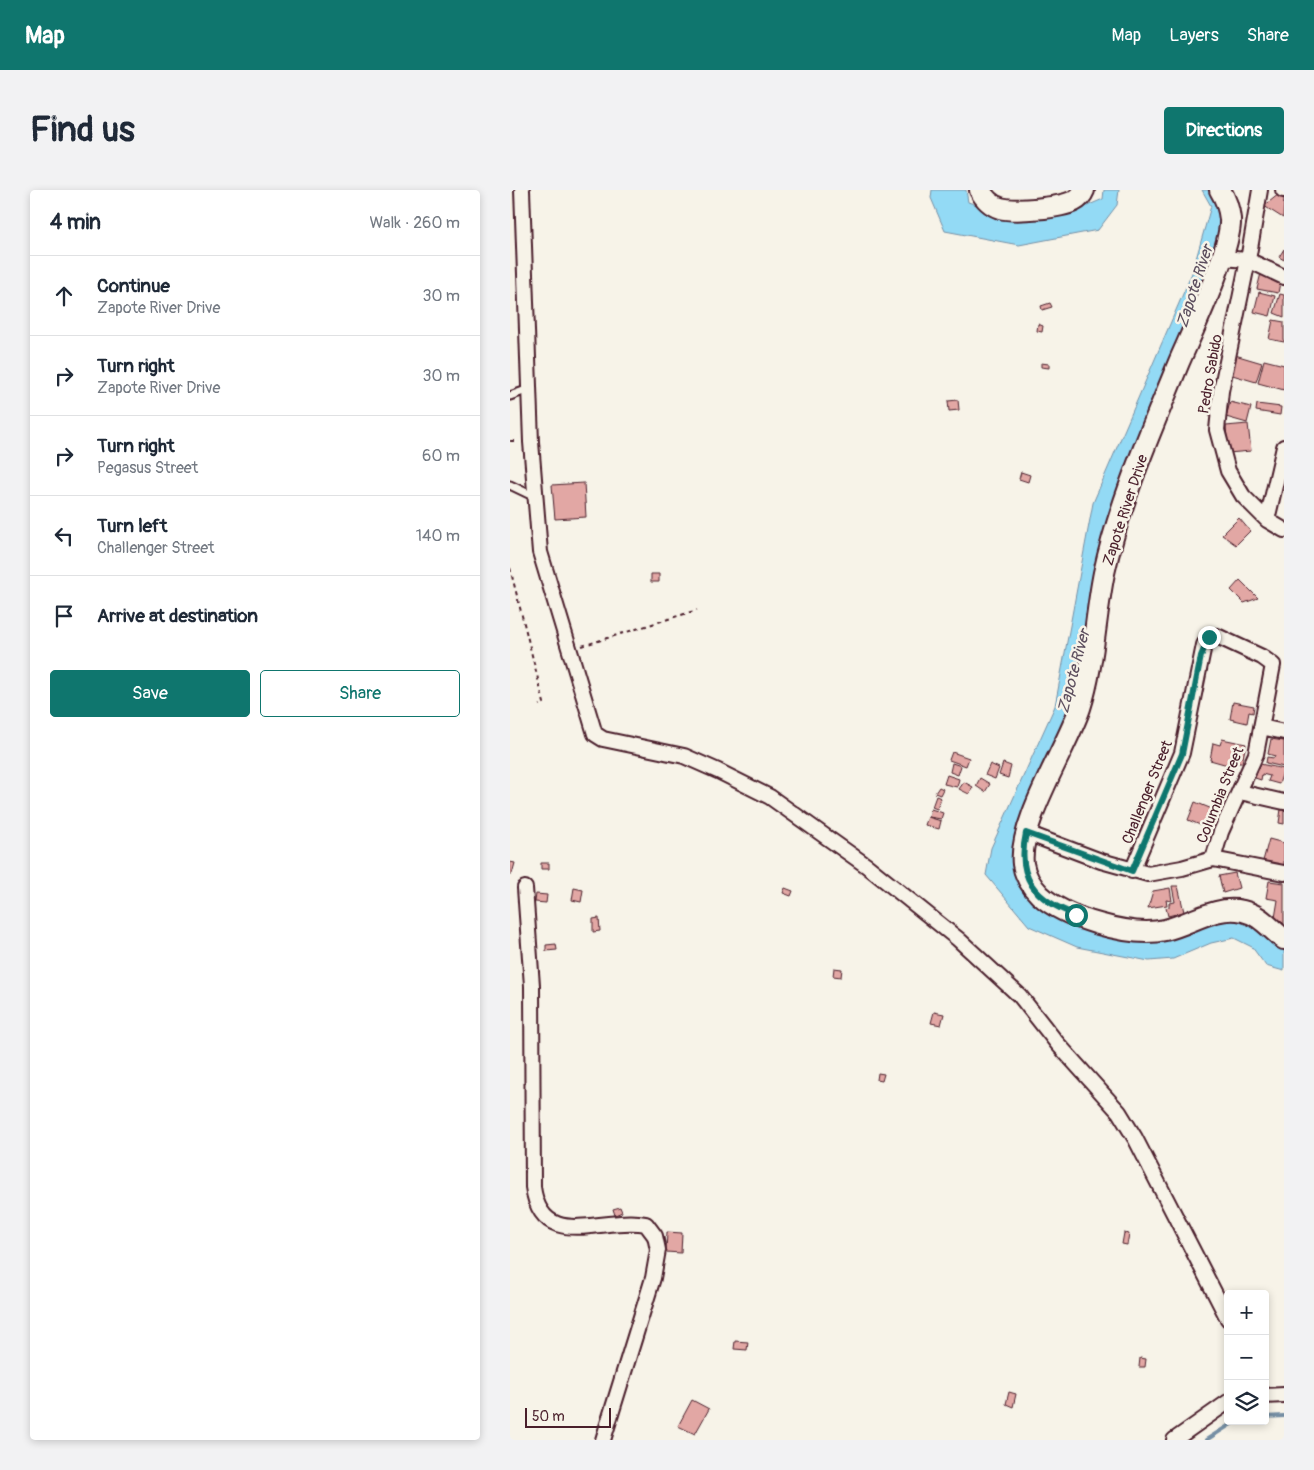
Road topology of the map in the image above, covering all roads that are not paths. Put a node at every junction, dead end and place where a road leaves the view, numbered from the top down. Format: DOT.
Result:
graph roads {
  1 [pos="522,190"];
  2 [pos="980,190"];
  3 [pos="1084,190"];
  4 [pos="1220,190"];
  5 [pos="1260,190"];
  6 [pos="1220,258"];
  7 [pos="1248,260"];
  8 [pos="1284,277"];
  9 [pos="529,388"];
  10 [pos="510,396"];
  11 [pos="1284,447"];
  12 [pos="510,485"];
  13 [pos="536,498"];
  14 [pos="1267,520"];
  15 [pos="1284,530"];
  16 [pos="1209,637"];
  17 [pos="1261,728"];
  18 [pos="1284,732"];
  19 [pos="1240,792"];
  20 [pos="1284,802"];
  21 [pos="1026,833"];
  22 [pos="1213,859"];
  23 [pos="1132,871"];
  24 [pos="1284,873"];
  25 [pos="525,888"];
  26 [pos="1284,939"];
  27 [pos="1224,1311"];
  28 [pos="1269,1394"];
  29 [pos="1284,1396"];
  30 [pos="1224,1405"];
  31 [pos="603,1440"];
  32 [pos="1174,1440"];
  1 -- 9 [label="street"];
  2 -- 3 [label="main road"];
  4 -- 6 [label="main road, Zapote River Drive"];
  5 -- 7 [label="street, Pedro Sabido"];
  6 -- 7 [label="street"];
  6 -- 21 [label="main road, Zapote River Drive"];
  7 -- 8 [label="street"];
  7 -- 14 [label="street, Pedro Sabido"];
  9 -- 10 [label="lane"];
  9 -- 13 [label="street"];
  11 -- 14 [label="street"];
  12 -- 13 [label="lane"];
  13 -- 27 [label="street"];
  14 -- 15 [label="street, Pedro Sabido"];
  16 -- 17 [label="street, Columbia Street"];
  16 -- 23 [label="street, Challenger Street"];
  17 -- 18 [label="street"];
  17 -- 19 [label="street, Columbia Street"];
  19 -- 20 [label="street"];
  19 -- 22 [label="street, Columbia Street"];
  21 -- 23 [label="street"];
  21 -- 26 [label="main road, Zapote River Drive"];
  22 -- 23 [label="street"];
  22 -- 24 [label="street"];
  25 -- 31 [label="street"];
  28 -- 29 [label="street"];
  30 -- 32 [label="street"];
}
